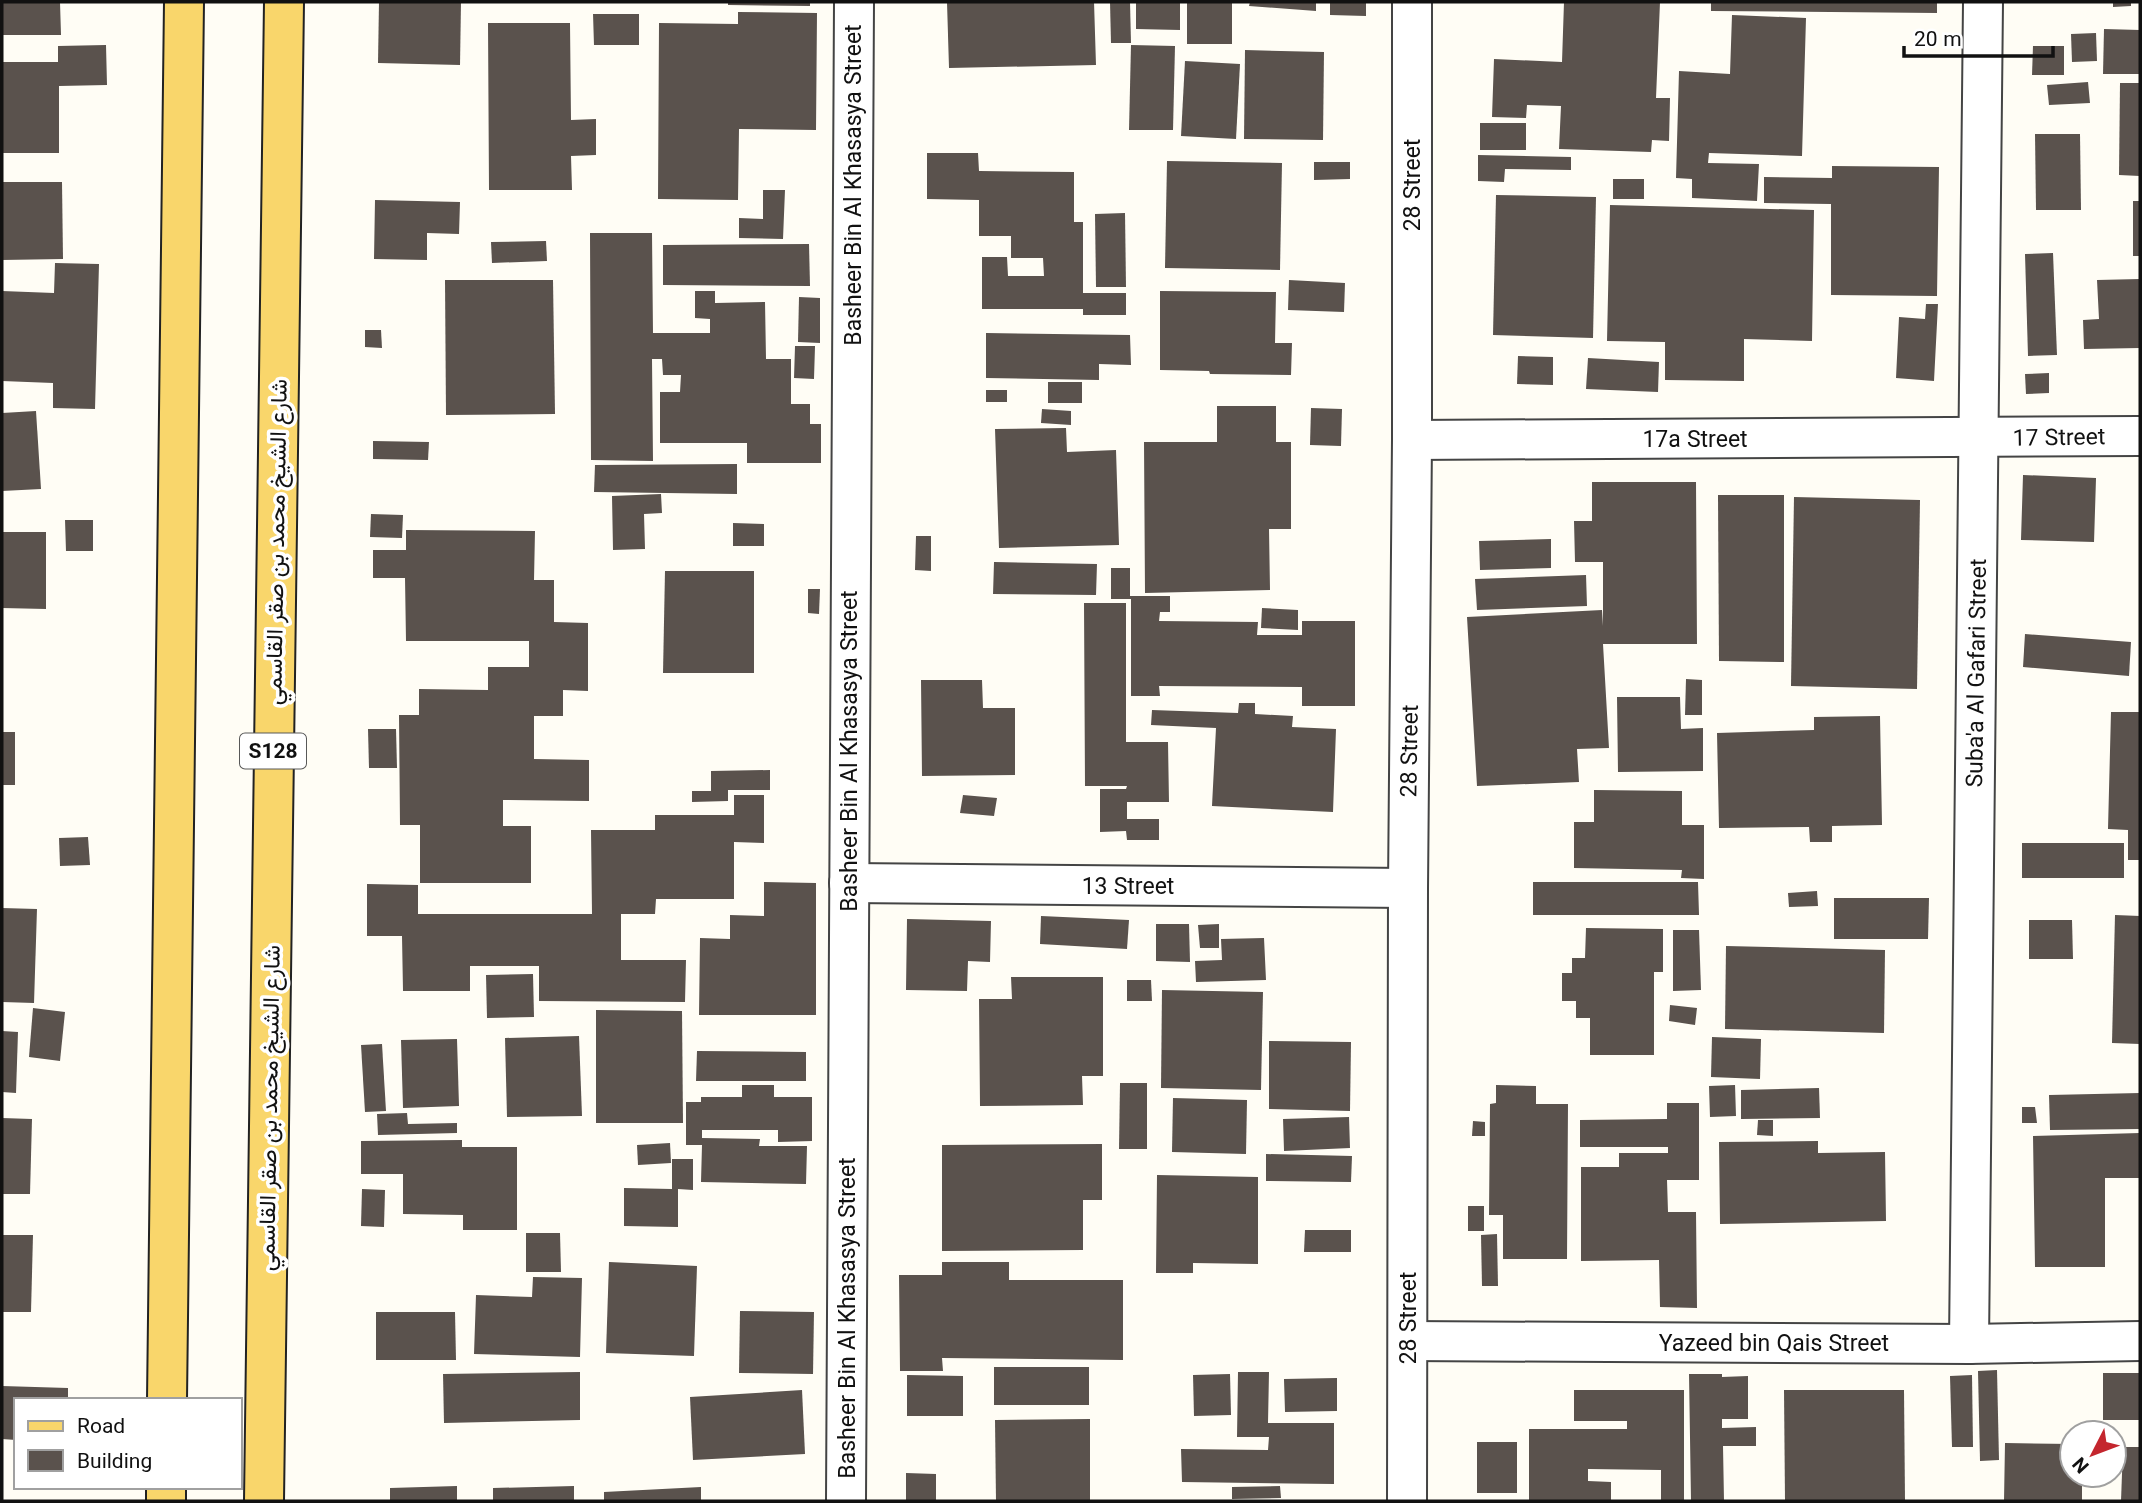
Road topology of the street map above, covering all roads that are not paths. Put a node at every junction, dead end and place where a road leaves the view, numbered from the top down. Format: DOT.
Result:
graph roads {
  1 [pos="184,2"];
  2 [pos="284,2"];
  3 [pos="854,2"];
  4 [pos="1412,2"];
  5 [pos="1983,2"];
  6 [pos="2140,436"];
  7 [pos="1979,438"];
  8 [pos="1412,440"];
  9 [pos="849,883"];
  10 [pos="1408,888"];
  11 [pos="2140,1340"];
  12 [pos="1408,1341"];
  13 [pos="1969,1344"];
  14 [pos="167,1398"];
  15 [pos="264,1501"];
  16 [pos="846,1501"];
  17 [pos="1407,1501"];
  1 -- 14 [label="main road"];
  2 -- 15 [label="main road, شارع الشيخ محمد بن صقر القاسمي / S128"];
  3 -- 9 [label="street, Basheer Bin Al Khasasya Street"];
  4 -- 8 [label="street, 28 Street"];
  5 -- 7 [label="street, Suba'a Al Gafari Street"];
  6 -- 7 [label="street, 17 Street"];
  7 -- 8 [label="street, 17a Street"];
  7 -- 13 [label="street, Suba'a Al Gafari Street"];
  8 -- 10 [label="street, 28 Street"];
  9 -- 10 [label="street, 13 Street"];
  9 -- 16 [label="street, Basheer Bin Al Khasasya Street"];
  10 -- 12 [label="street, 28 Street"];
  11 -- 13 [label="street, Yazeed bin Qais Street"];
  12 -- 13 [label="street, Yazeed bin Qais Street"];
  12 -- 17 [label="street, 28 Street"];
}
